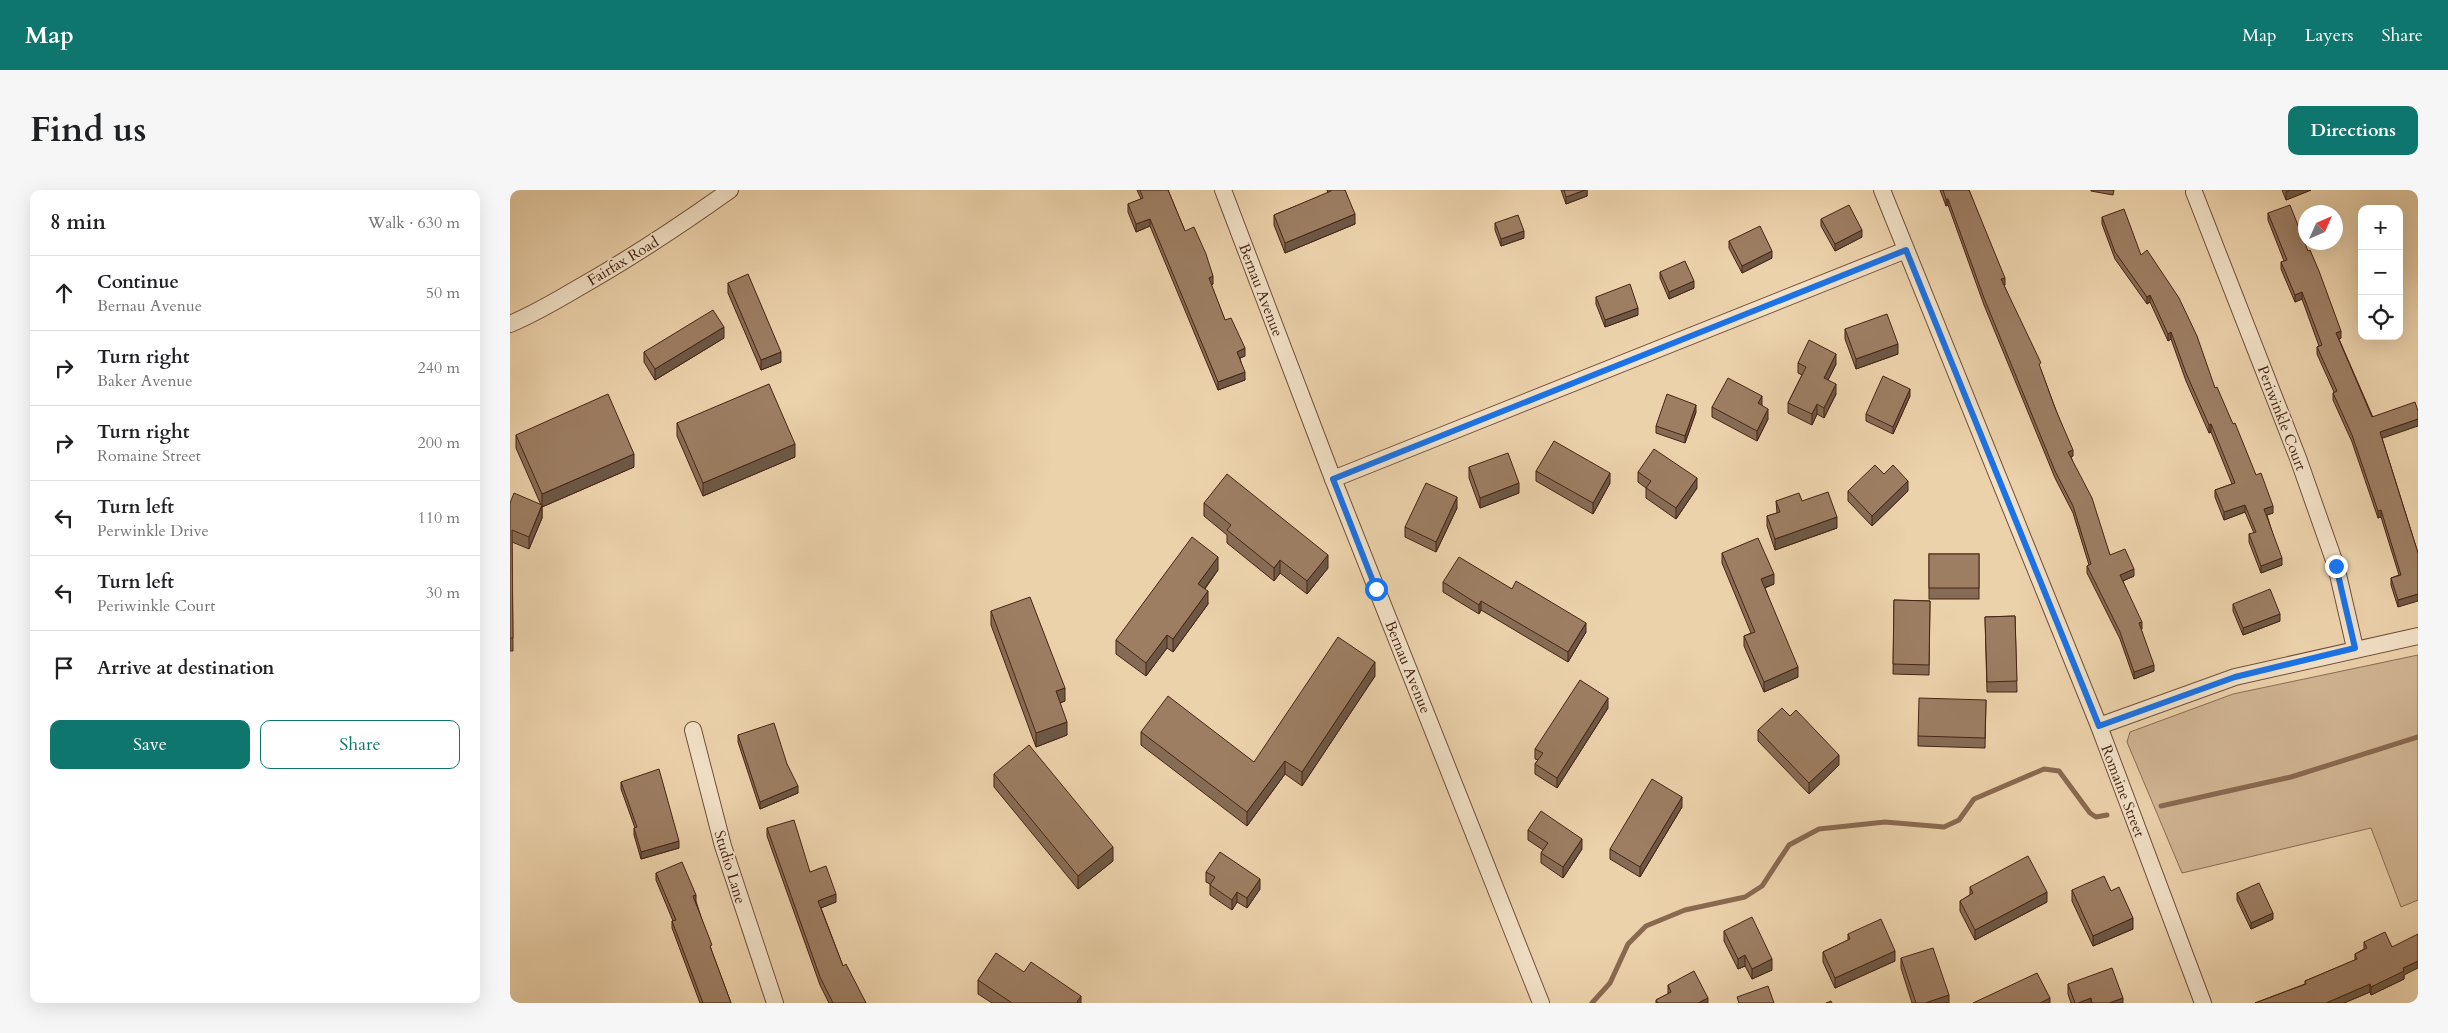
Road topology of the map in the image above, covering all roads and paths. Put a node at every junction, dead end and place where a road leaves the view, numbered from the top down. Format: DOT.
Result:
graph roads {
  1 [pos="730,190"];
  2 [pos="1223,190"];
  3 [pos="1882,190"];
  4 [pos="2194,192"];
  5 [pos="1906,250"];
  6 [pos="510,324"];
  7 [pos="1333,479"];
  8 [pos="2418,636"];
  9 [pos="2355,648"];
  10 [pos="2099,726"];
  11 [pos="693,730"];
  12 [pos="775,1003"];
  13 [pos="1541,1003"];
  14 [pos="2203,1003"];
  1 -- 6 [label="street, Fairfax Road"];
  2 -- 7 [label="street, Bernau Avenue"];
  3 -- 5 [label="street, Romaine Street"];
  4 -- 9 [label="street, Periwinkle Court"];
  5 -- 7 [label="street"];
  5 -- 10 [label="street, Romaine Street"];
  7 -- 13 [label="street, Bernau Avenue"];
  8 -- 9 [label="street"];
  9 -- 10 [label="street"];
  10 -- 14 [label="street, Romaine Street"];
  11 -- 12 [label="street, Studio Lane"];
}
